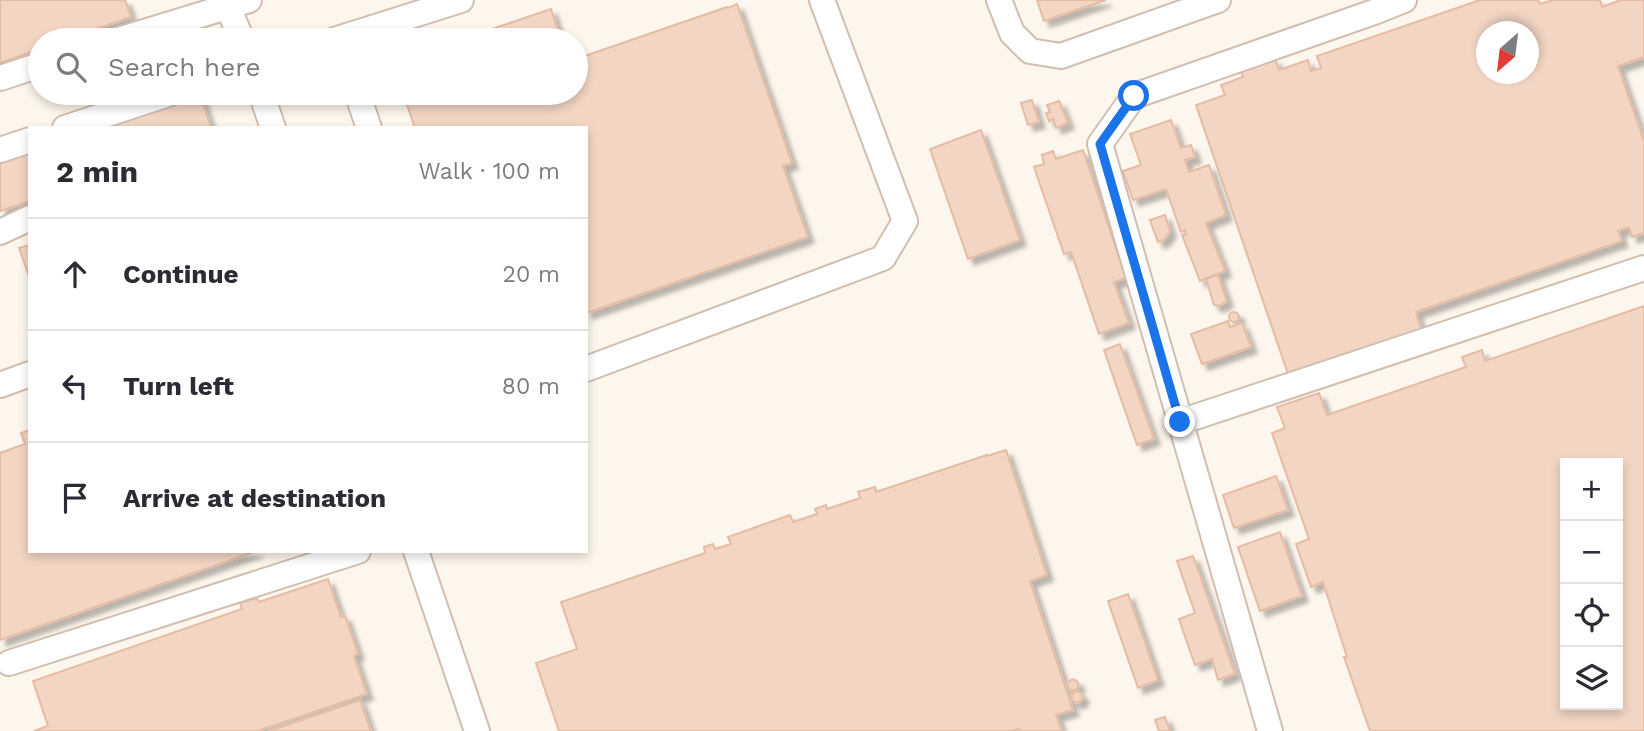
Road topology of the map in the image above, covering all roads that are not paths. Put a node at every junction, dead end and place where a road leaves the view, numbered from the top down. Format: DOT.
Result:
graph roads {
  1 [pos="461,0"];
  2 [pos="822,0"];
  3 [pos="999,0"];
  4 [pos="1218,0"];
  5 [pos="1404,0"];
  6 [pos="234,2"];
  7 [pos="155,28"];
  8 [pos="239,28"];
  9 [pos="374,28"];
  10 [pos="28,69"];
  11 [pos="0,78"];
  12 [pos="135,105"];
  13 [pos="265,105"];
  14 [pos="361,105"];
  15 [pos="71,126"];
  16 [pos="272,126"];
  17 [pos="368,126"];
  18 [pos="28,141"];
  19 [pos="0,150"];
  20 [pos="28,219"];
  21 [pos="0,232"];
  22 [pos="1644,268"];
  23 [pos="588,368"];
  24 [pos="28,375"];
  25 [pos="0,384"];
  26 [pos="1180,422"];
  27 [pos="352,553"];
  28 [pos="417,553"];
  29 [pos="9,663"];
  30 [pos="477,731"];
  31 [pos="1270,731"];
  1 -- 9 [label="street"];
  2 -- 23 [label="street"];
  3 -- 4 [label="street"];
  5 -- 26 [label="street"];
  6 -- 7 [label="street"];
  6 -- 8 [label="street"];
  10 -- 11 [label="street"];
  12 -- 15 [label="street"];
  13 -- 16 [label="street"];
  14 -- 17 [label="street"];
  18 -- 19 [label="street"];
  20 -- 21 [label="street"];
  22 -- 26 [label="street"];
  24 -- 25 [label="street"];
  26 -- 31 [label="street"];
  27 -- 29 [label="street"];
  28 -- 30 [label="street"];
}
